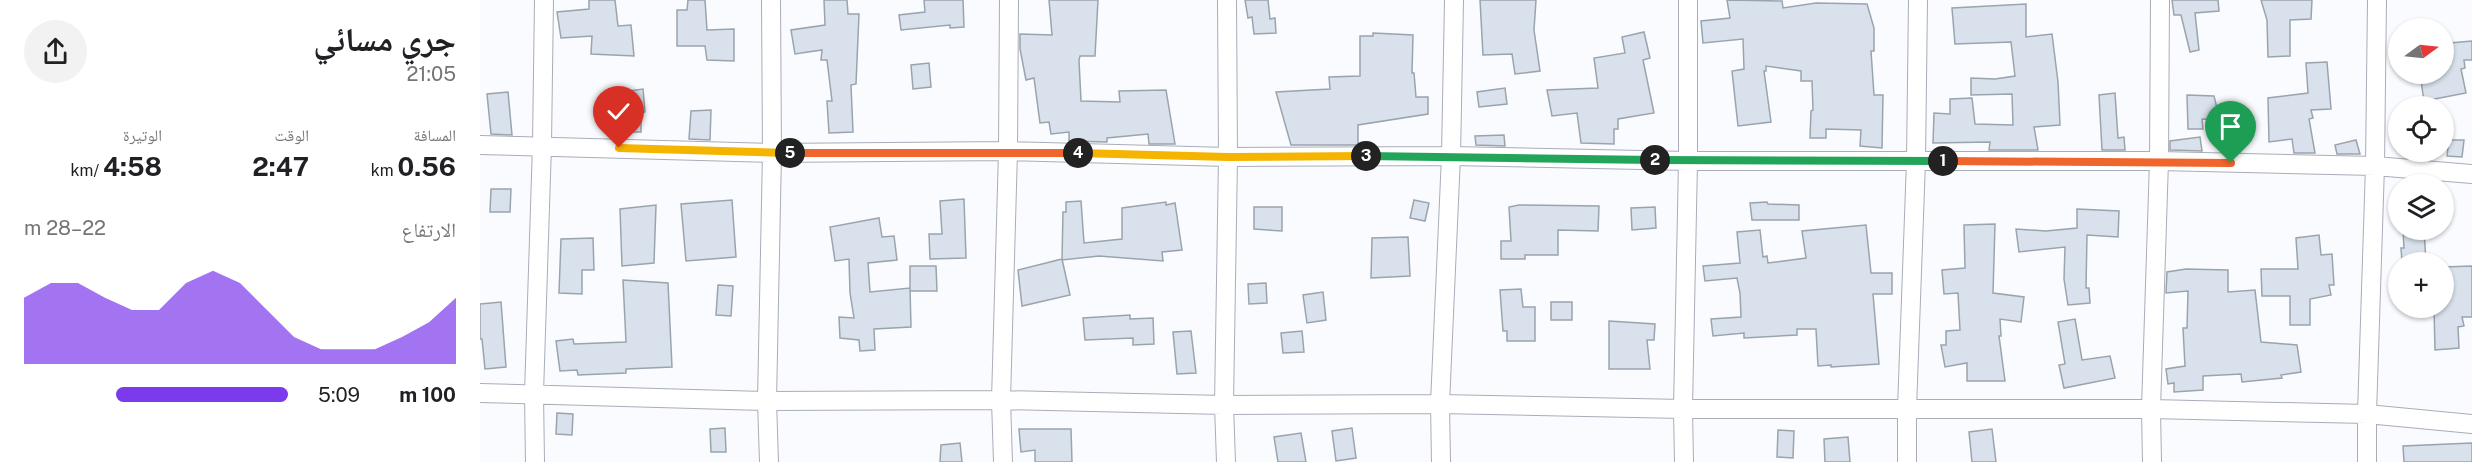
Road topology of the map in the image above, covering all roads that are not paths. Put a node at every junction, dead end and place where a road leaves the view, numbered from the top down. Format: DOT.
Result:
graph roads {
  1 [pos="544,0"];
  2 [pos="771,0"];
  3 [pos="1009,0"];
  4 [pos="1227,0"];
  5 [pos="1454,0"];
  6 [pos="1688,0"];
  7 [pos="1918,0"];
  8 [pos="2160,0"];
  9 [pos="2377,0"];
  10 [pos="480,145"];
  11 [pos="542,146"];
  12 [pos="1008,152"];
  13 [pos="772,153"];
  14 [pos="1451,156"];
  15 [pos="1228,157"];
  16 [pos="1688,161"];
  17 [pos="1916,161"];
  18 [pos="2159,161"];
  19 [pos="2375,166"];
  20 [pos="2472,174"];
  21 [pos="480,393"];
  22 [pos="534,394"];
  23 [pos="1001,400"];
  24 [pos="767,401"];
  25 [pos="1440,404"];
  26 [pos="1224,405"];
  27 [pos="1683,409"];
  28 [pos="1906,409"];
  29 [pos="2151,409"];
  30 [pos="2367,414"];
  31 [pos="2472,424"];
  32 [pos="535,462"];
  33 [pos="769,462"];
  34 [pos="1003,462"];
  35 [pos="1226,462"];
  36 [pos="1441,462"];
  37 [pos="1684,462"];
  38 [pos="1907,462"];
  39 [pos="2152,462"];
  40 [pos="2367,462"];
  1 -- 11 [label="street"];
  2 -- 13 [label="street"];
  3 -- 12 [label="street"];
  4 -- 15 [label="street"];
  5 -- 14 [label="street"];
  6 -- 16 [label="street"];
  7 -- 17 [label="street"];
  8 -- 18 [label="street"];
  9 -- 19 [label="street"];
  10 -- 11 [label="street"];
  11 -- 13 [label="street"];
  11 -- 22 [label="street"];
  12 -- 13 [label="street"];
  12 -- 15 [label="street"];
  12 -- 23 [label="street"];
  13 -- 24 [label="street"];
  14 -- 15 [label="street"];
  14 -- 16 [label="street"];
  14 -- 25 [label="street"];
  15 -- 26 [label="street"];
  16 -- 17 [label="street"];
  16 -- 27 [label="street"];
  17 -- 18 [label="street"];
  17 -- 28 [label="street"];
  18 -- 19 [label="street"];
  18 -- 29 [label="street"];
  19 -- 20 [label="street"];
  19 -- 30 [label="street"];
  21 -- 22 [label="street"];
  22 -- 24 [label="street"];
  22 -- 32 [label="street"];
  23 -- 24 [label="street"];
  23 -- 26 [label="street"];
  23 -- 34 [label="street"];
  24 -- 33 [label="street"];
  25 -- 26 [label="street"];
  25 -- 27 [label="street"];
  25 -- 36 [label="street"];
  26 -- 35 [label="street"];
  27 -- 28 [label="street"];
  27 -- 37 [label="street"];
  28 -- 29 [label="street"];
  28 -- 38 [label="street"];
  29 -- 30 [label="street"];
  29 -- 39 [label="street"];
  30 -- 31 [label="street"];
  30 -- 40 [label="street"];
}
